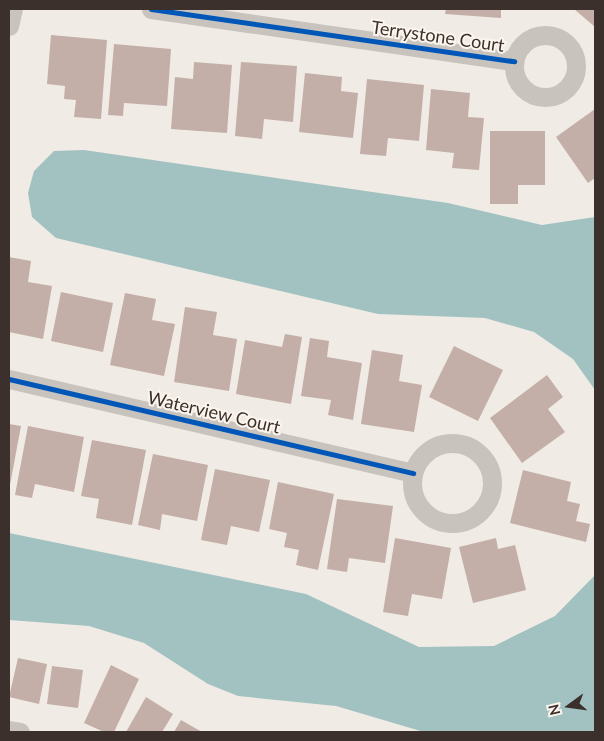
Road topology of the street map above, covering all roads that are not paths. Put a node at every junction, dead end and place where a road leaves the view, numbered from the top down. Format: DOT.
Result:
graph roads {
  1 [pos="13,9"];
  2 [pos="151,9"];
  3 [pos="9,26"];
  4 [pos="514,61"];
  5 [pos="9,379"];
  6 [pos="413,473"];
  7 [pos="9,730"];
  8 [pos="20,732"];
  1 -- 3 [label="street"];
  2 -- 4 [label="street, Terrystone Court"];
  5 -- 6 [label="street, Waterview Court"];
  6 -- 6 [label="street"];
  7 -- 8 [label="street"];
}
